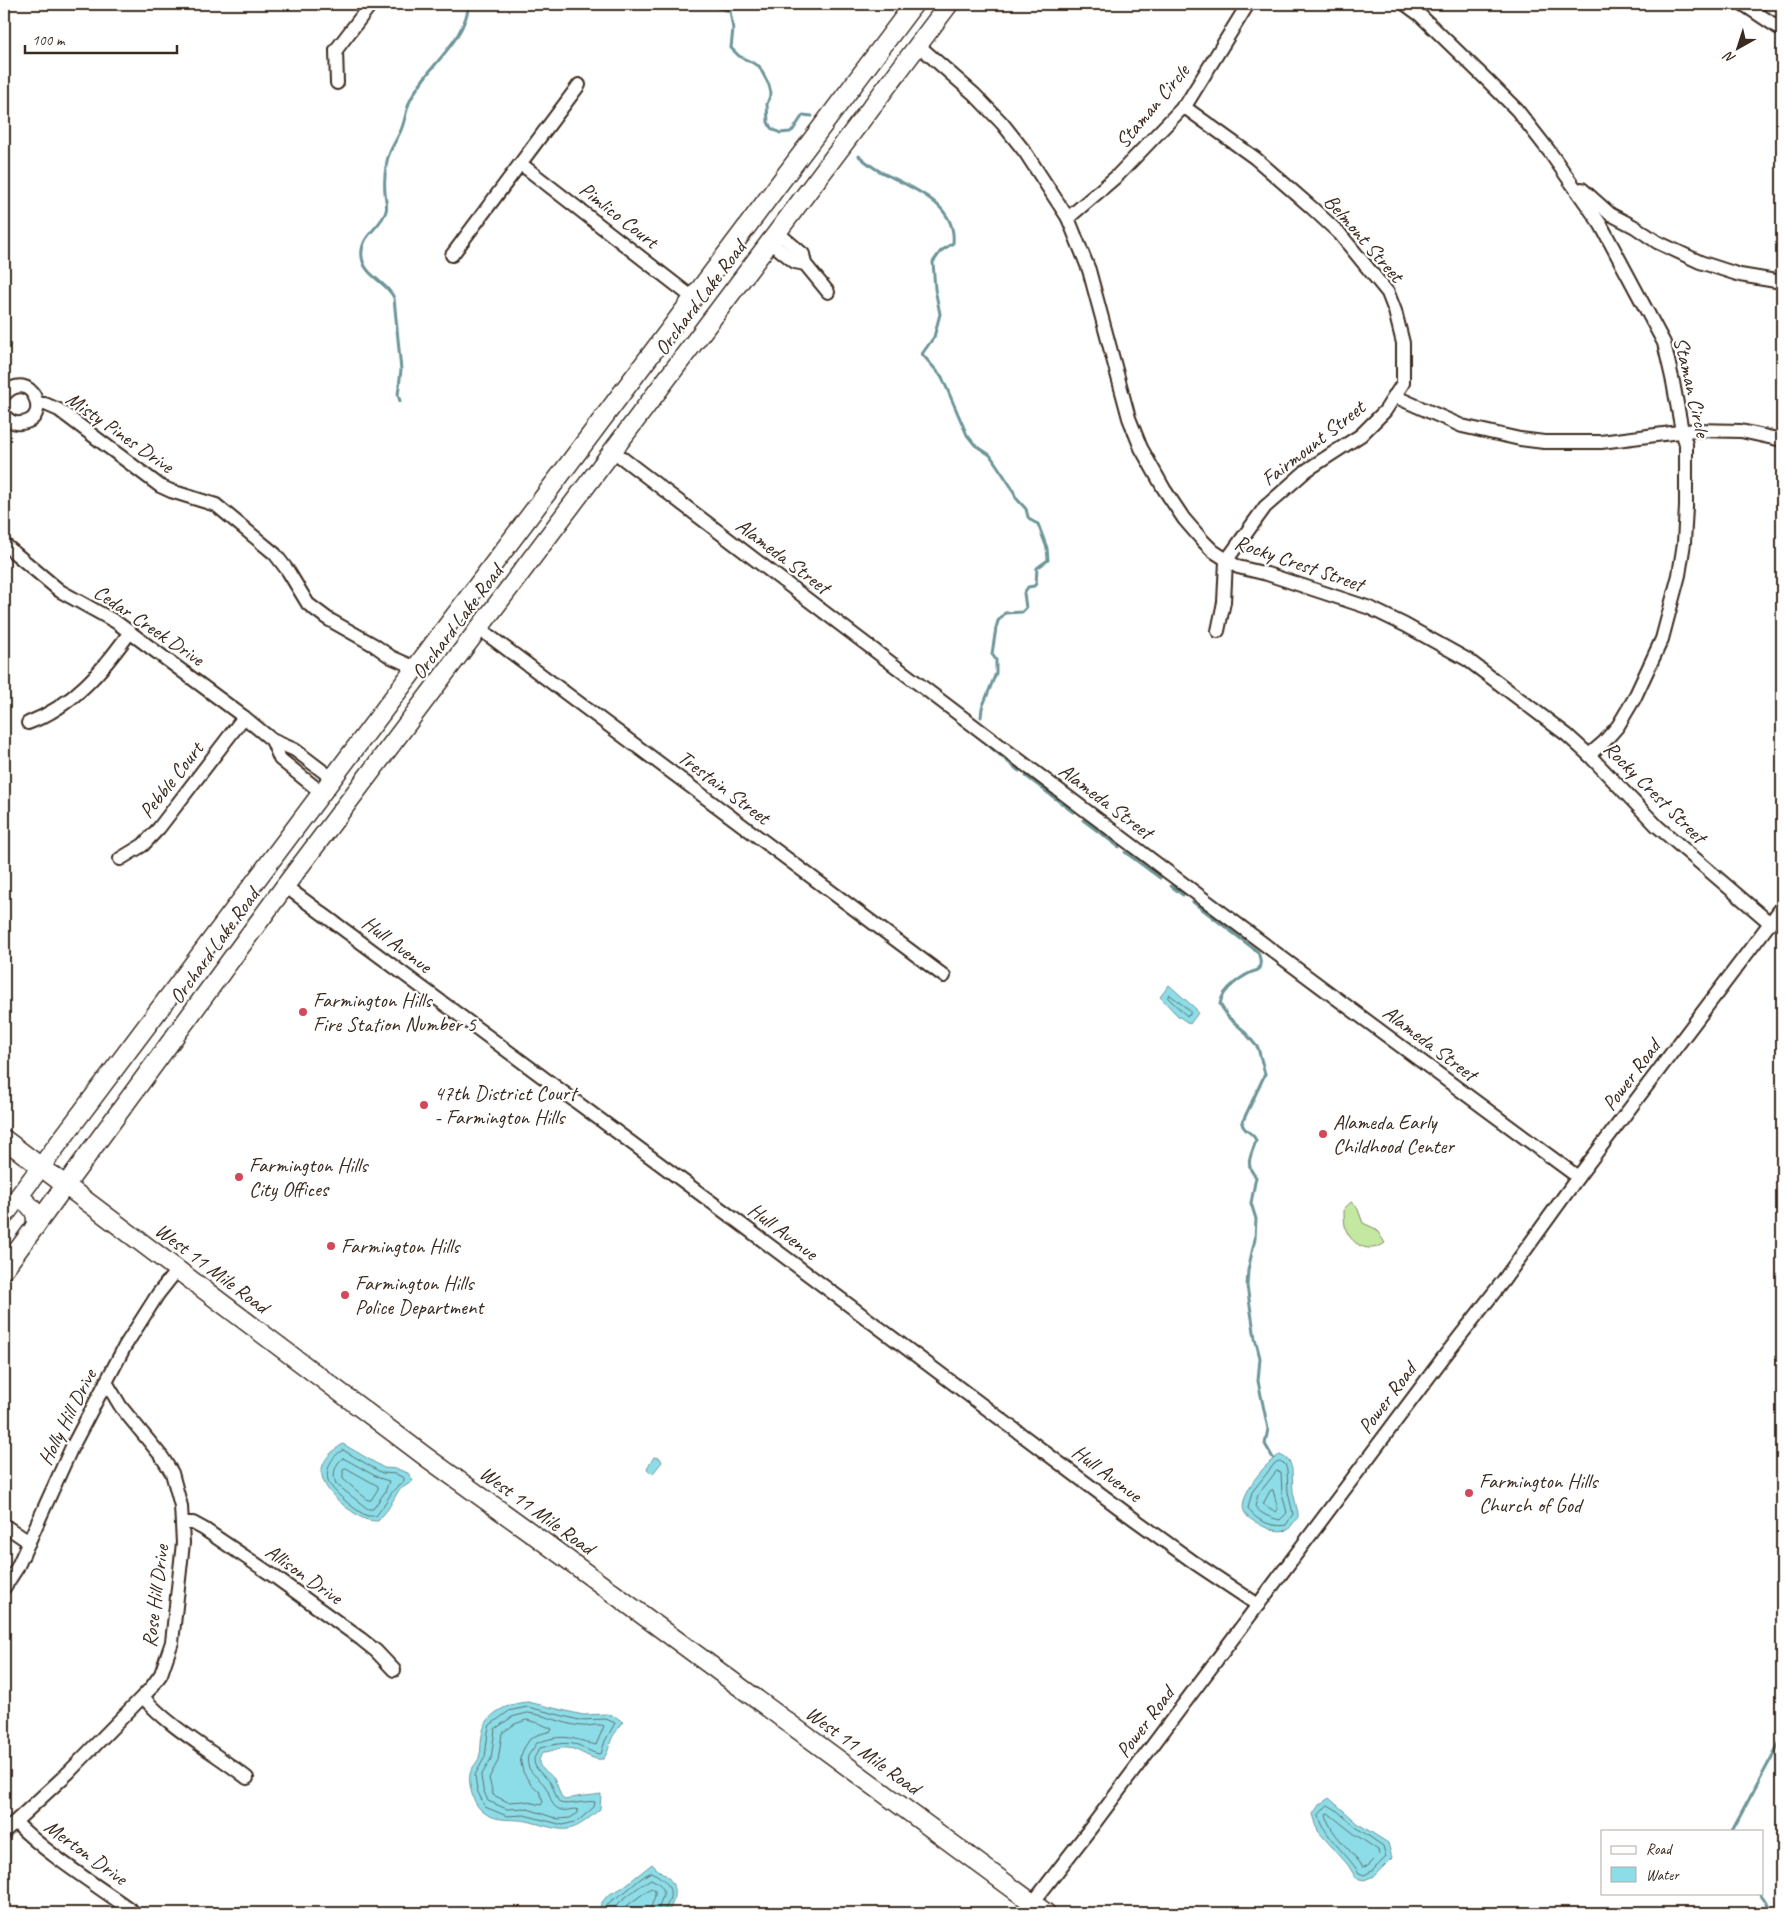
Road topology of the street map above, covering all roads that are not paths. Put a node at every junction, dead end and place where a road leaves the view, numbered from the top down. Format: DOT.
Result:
graph roads {
  1 [pos="371,4"];
  2 [pos="914,4"];
  3 [pos="949,4"];
  4 [pos="1248,4"];
  5 [pos="1405,4"];
  6 [pos="1743,4"];
  7 [pos="1782,30"];
  8 [pos="918,45"];
  9 [pos="860,76"];
  10 [pos="337,82"];
  11 [pos="579,85"];
  12 [pos="1183,106"];
  13 [pos="521,164"];
  14 [pos="824,172"];
  15 [pos="1565,173"];
  16 [pos="1068,218"];
  17 [pos="774,237"];
  18 [pos="452,254"];
  19 [pos="1782,282"];
  20 [pos="828,292"];
  21 [pos="694,298"];
  22 [pos="658,345"];
  23 [pos="670,377"];
  24 [pos="4,394"];
  25 [pos="1394,396"];
  26 [pos="38,404"];
  27 [pos="4,415"];
  28 [pos="1682,431"];
  29 [pos="1782,440"];
  30 [pos="613,451"];
  31 [pos="573,458"];
  32 [pos="4,544"];
  33 [pos="1226,561"];
  34 [pos="518,577"];
  35 [pos="480,629"];
  36 [pos="1218,631"];
  37 [pos="130,632"];
  38 [pos="416,668"];
  39 [pos="430,695"];
  40 [pos="244,717"];
  41 [pos="28,723"];
  42 [pos="1589,755"];
  43 [pos="331,781"];
  44 [pos="120,859"];
  45 [pos="286,886"];
  46 [pos="1782,907"];
  47 [pos="1770,923"];
  48 [pos="224,924"];
  49 [pos="246,941"];
  50 [pos="207,946"];
  51 [pos="222,974"];
  52 [pos="944,976"];
  53 [pos="72,1125"];
  54 [pos="4,1139"];
  55 [pos="88,1153"];
  56 [pos="41,1166"];
  57 [pos="1578,1177"];
  58 [pos="66,1186"];
  59 [pos="19,1196"];
  60 [pos="4,1216"];
  61 [pos="35,1227"];
  62 [pos="4,1269"];
  63 [pos="177,1270"];
  64 [pos="106,1382"];
  65 [pos="183,1523"];
  66 [pos="4,1525"];
  67 [pos="29,1542"];
  68 [pos="4,1588"];
  69 [pos="1258,1605"];
  70 [pos="394,1670"];
  71 [pos="142,1697"];
  72 [pos="247,1778"];
  73 [pos="15,1822"];
  74 [pos="4,1832"];
  75 [pos="1035,1910"];
  76 [pos="135,1913"];
  1 -- 10 [label="street"];
  2 -- 9 [label="main road, Orchard Lake Road"];
  3 -- 8 [label="main road, Orchard Lake Road"];
  4 -- 12 [label="street, Staman Circle"];
  5 -- 15 [label="street, Staman Circle"];
  6 -- 7 [label="street"];
  8 -- 14 [label="main road, Orchard Lake Road"];
  8 -- 16 [label="street, Rocky Crest Street"];
  9 -- 14 [label="main road"];
  9 -- 21 [label="main road, Orchard Lake Road"];
  11 -- 13 [label="street"];
  12 -- 16 [label="street, Staman Circle"];
  12 -- 25 [label="street, Belmont Street"];
  13 -- 18 [label="street"];
  13 -- 21 [label="street, Pimlico Court"];
  14 -- 17 [label="main road, Orchard Lake Road"];
  15 -- 19 [label="street"];
  15 -- 28 [label="street, Staman Circle"];
  16 -- 33 [label="street, Rocky Crest Street"];
  17 -- 20 [label="street"];
  17 -- 23 [label="main road, Orchard Lake Road"];
  21 -- 22 [label="main road, Orchard Lake Road"];
  22 -- 23 [label="main road"];
  22 -- 31 [label="main road, Orchard Lake Road"];
  23 -- 30 [label="main road, Orchard Lake Road"];
  24 -- 26 [label="street, Misty Pines Drive"];
  25 -- 28 [label="street"];
  25 -- 33 [label="street, Fairmount Street"];
  26 -- 27 [label="street, Misty Pines Drive"];
  26 -- 38 [label="street, Misty Pines Drive"];
  28 -- 29 [label="street"];
  28 -- 42 [label="street, Staman Circle"];
  30 -- 34 [label="main road, Orchard Lake Road"];
  30 -- 57 [label="street, Alameda Street"];
  31 -- 34 [label="main road"];
  31 -- 38 [label="main road, Orchard Lake Road"];
  32 -- 37 [label="street, Cedar Creek Drive"];
  33 -- 36 [label="street"];
  33 -- 42 [label="street, Rocky Crest Street"];
  34 -- 35 [label="main road, Orchard Lake Road"];
  35 -- 39 [label="main road, Orchard Lake Road"];
  35 -- 52 [label="street, Trestain Street"];
  37 -- 40 [label="street, Cedar Creek Drive"];
  37 -- 41 [label="street"];
  38 -- 39 [label="main road"];
  38 -- 43 [label="main road, Orchard Lake Road"];
  39 -- 45 [label="main road, Orchard Lake Road"];
  40 -- 43 [label="street, Cedar Creek Drive"];
  40 -- 44 [label="street, Pebble Court"];
  42 -- 47 [label="street, Rocky Crest Street"];
  43 -- 45 [label="main road"];
  43 -- 48 [label="main road, Orchard Lake Road"];
  45 -- 49 [label="main road, Orchard Lake Road"];
  45 -- 69 [label="street, Hull Avenue"];
  46 -- 47 [label="street, Power Road"];
  47 -- 57 [label="street, Power Road"];
  48 -- 49 [label="main road"];
  48 -- 50 [label="main road, Orchard Lake Road"];
  49 -- 51 [label="main road, Orchard Lake Road"];
  50 -- 51 [label="main road"];
  50 -- 53 [label="main road, Orchard Lake Road"];
  51 -- 55 [label="main road, Orchard Lake Road"];
  53 -- 55 [label="main road"];
  53 -- 56 [label="main road, Orchard Lake Road"];
  54 -- 56 [label="main road, West 11 Mile Road"];
  55 -- 58 [label="main road, Orchard Lake Road"];
  56 -- 58 [label="main road, West 11 Mile Road"];
  56 -- 59 [label="main road, Orchard Lake Road"];
  57 -- 69 [label="street, Power Road"];
  58 -- 61 [label="main road, Orchard Lake Road"];
  58 -- 63 [label="main road, West 11 Mile Road"];
  59 -- 60 [label="main road, Orchard Lake Road"];
  59 -- 61 [label="main road"];
  61 -- 62 [label="main road, Orchard Lake Road"];
  63 -- 64 [label="street, Holly Hill Drive"];
  63 -- 75 [label="main road, West 11 Mile Road"];
  64 -- 65 [label="street, Rose Hill Drive"];
  64 -- 67 [label="street, Holly Hill Drive"];
  65 -- 70 [label="street, Allison Drive"];
  65 -- 71 [label="street, Rose Hill Drive"];
  66 -- 67 [label="street"];
  67 -- 68 [label="street, Holly Hill Drive"];
  69 -- 75 [label="street, Power Road"];
  71 -- 72 [label="street"];
  71 -- 73 [label="street, Rose Hill Drive"];
  73 -- 74 [label="street, Rose Hill Drive"];
  73 -- 76 [label="street, Merton Drive"];
}
